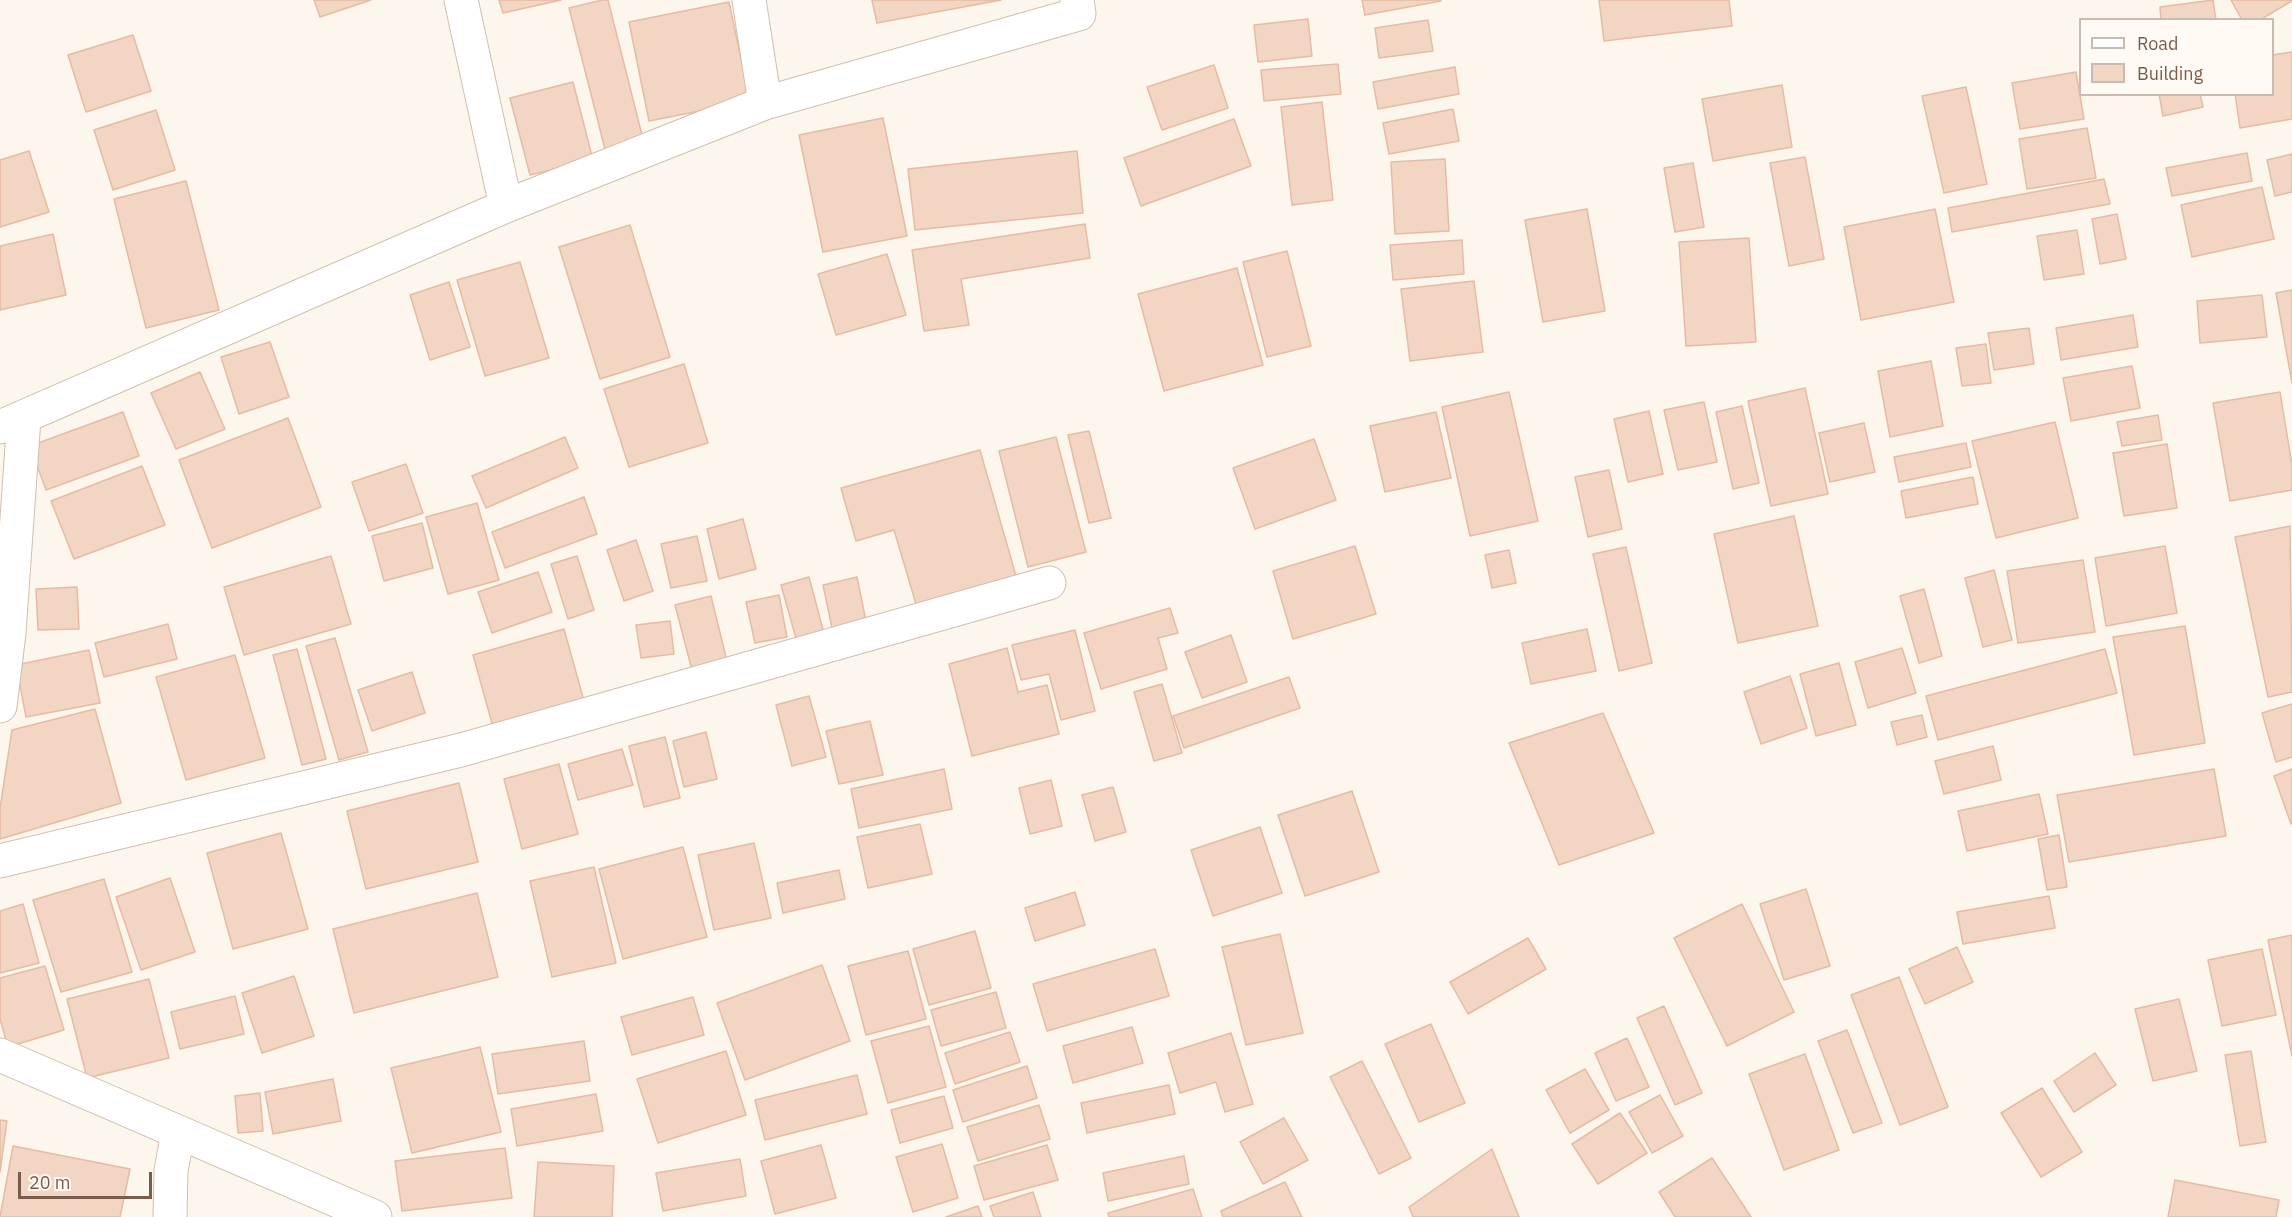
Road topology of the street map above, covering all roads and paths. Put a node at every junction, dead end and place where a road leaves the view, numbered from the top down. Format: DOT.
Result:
graph roads {
  1 [pos="460,0"];
  2 [pos="749,0"];
  3 [pos="1077,0"];
  4 [pos="765,103"];
  5 [pos="506,206"];
  6 [pos="12,423"];
  7 [pos="1049,583"];
  8 [pos="0,706"];
  9 [pos="0,861"];
  10 [pos="0,1055"];
  11 [pos="178,1132"];
  12 [pos="170,1217"];
  13 [pos="375,1217"];
  1 -- 5 [label="street"];
  2 -- 4 [label="street"];
  3 -- 4 [label="street"];
  4 -- 5 [label="street"];
  5 -- 6 [label="street"];
  6 -- 8 [label="street"];
  7 -- 9 [label="street"];
  10 -- 11 [label="street"];
  11 -- 12 [label="street"];
  11 -- 13 [label="street"];
}
